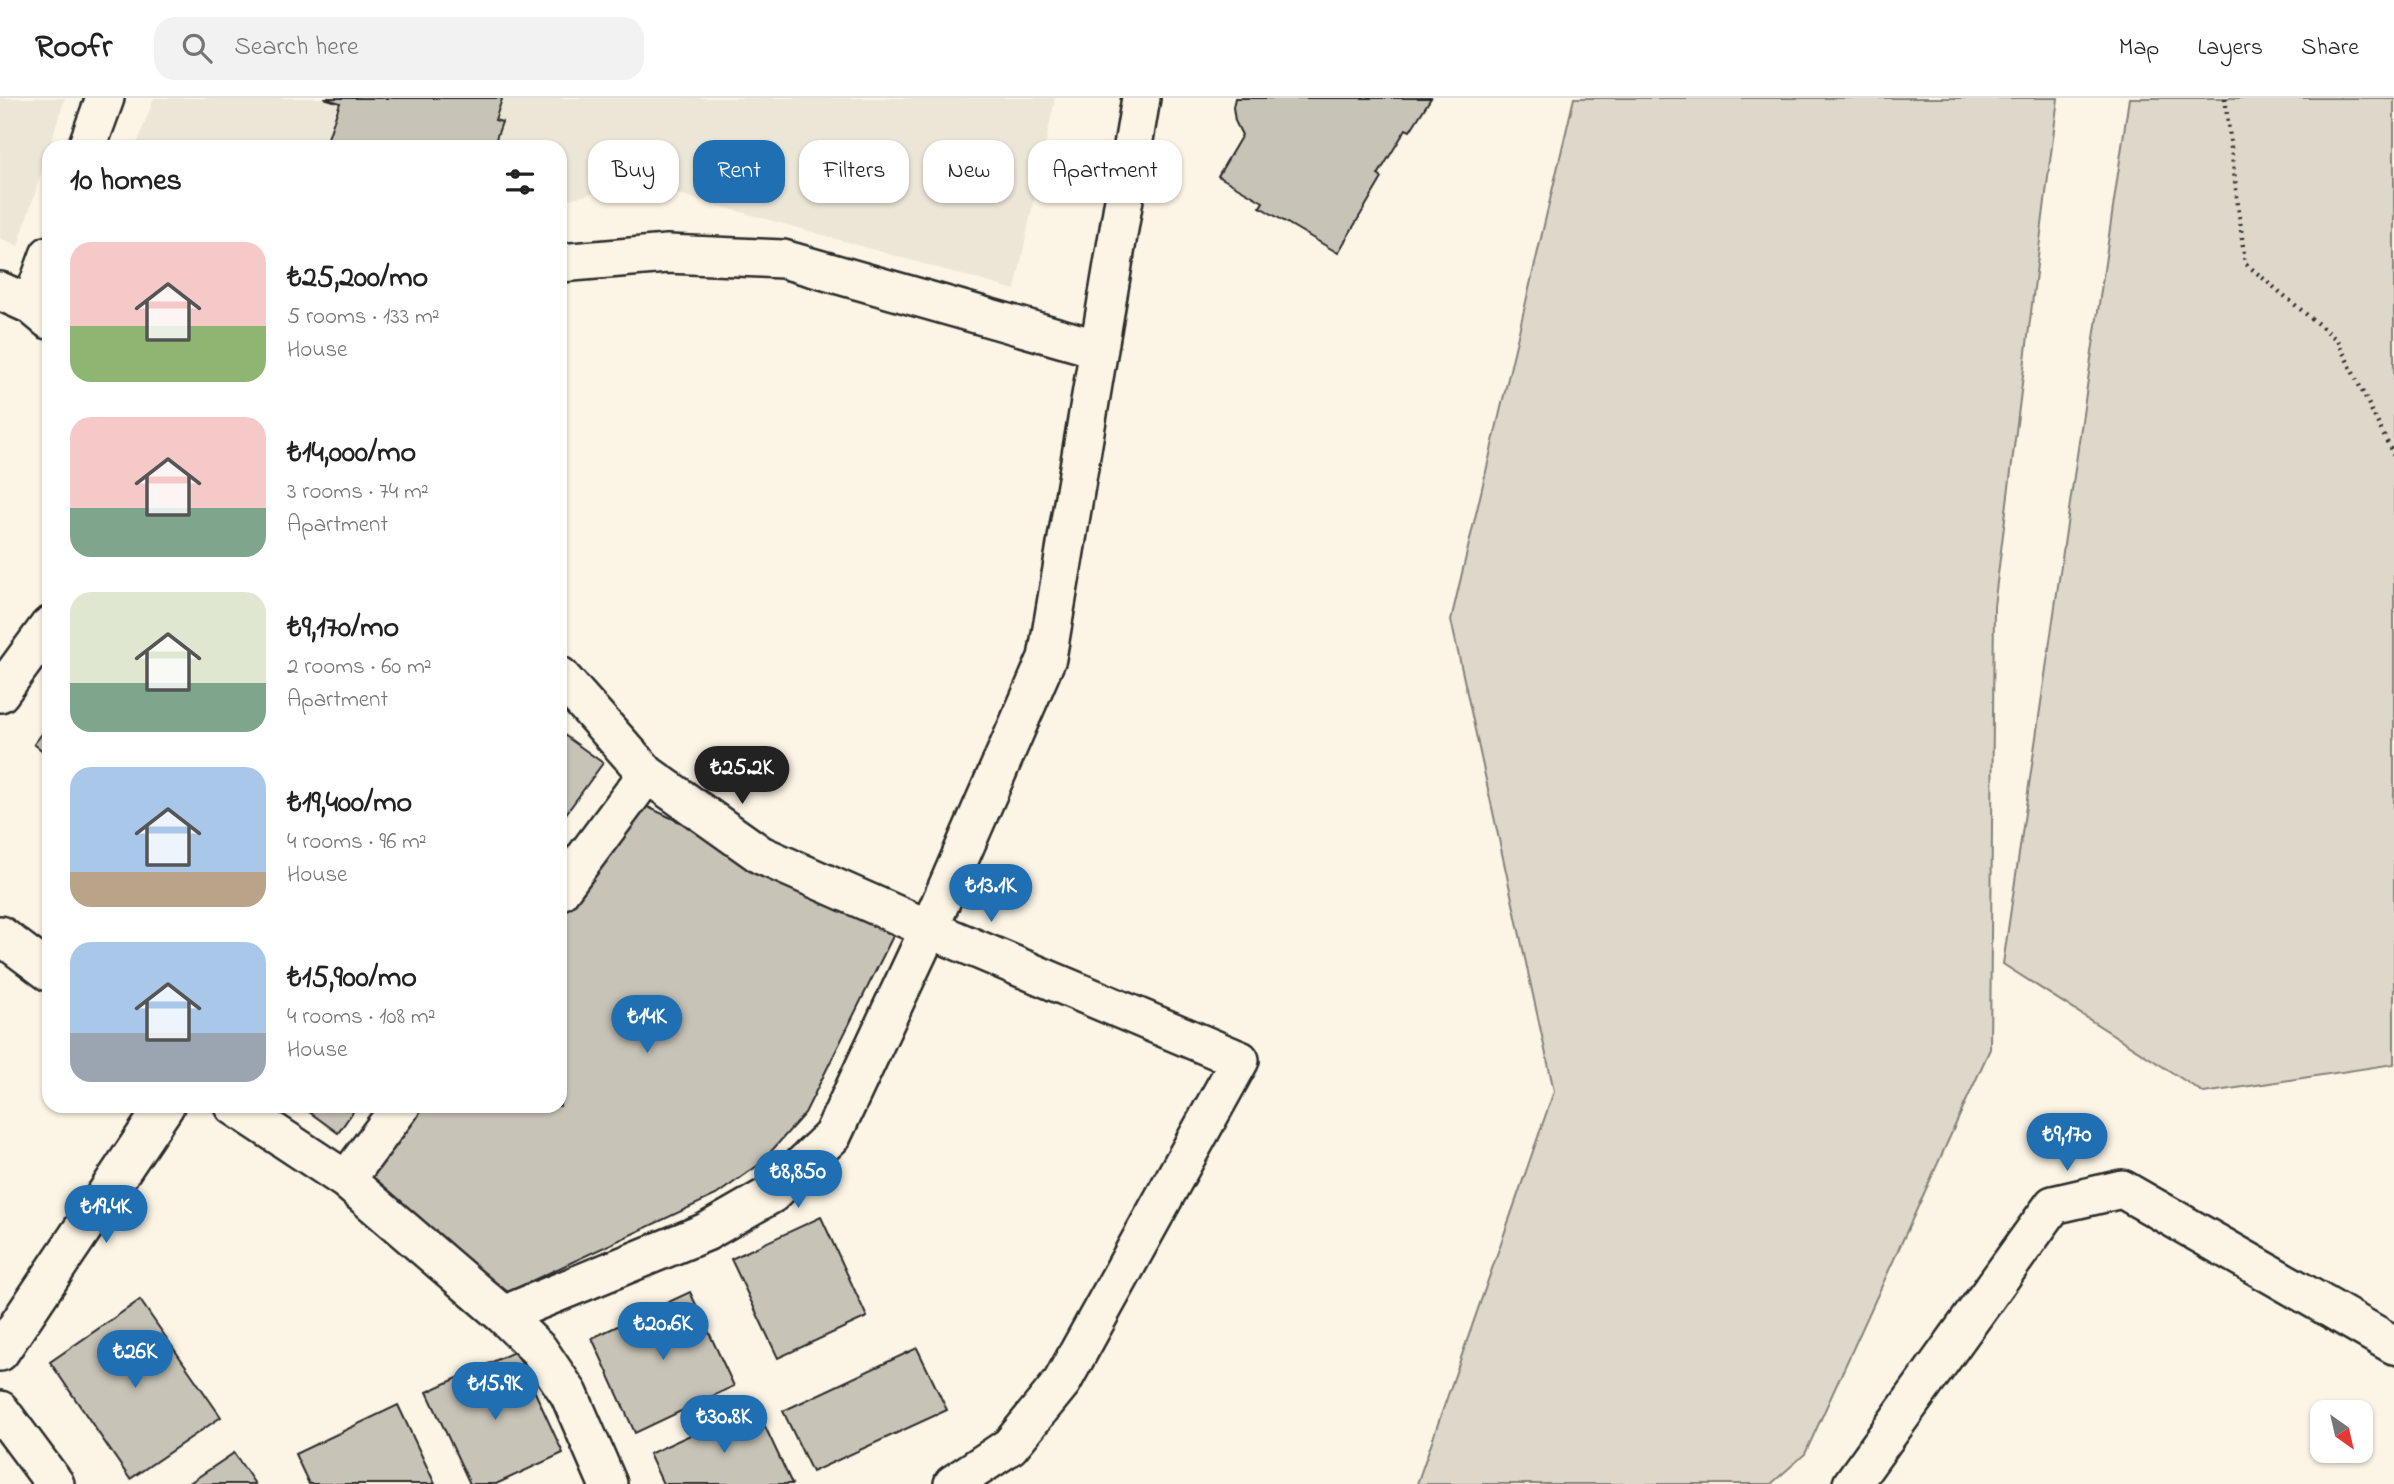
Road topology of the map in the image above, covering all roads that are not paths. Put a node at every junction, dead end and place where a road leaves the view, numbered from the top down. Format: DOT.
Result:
graph roads {
  1 [pos="104,98"];
  2 [pos="1141,98"];
  3 [pos="89,140"];
  4 [pos="567,262"];
  5 [pos="42,271"];
  6 [pos="27,305"];
  7 [pos="1099,349"];
  8 [pos="42,636"];
  9 [pos="567,684"];
  10 [pos="0,693"];
  11 [pos="647,774"];
  12 [pos="567,882"];
  13 [pos="929,929"];
  14 [pos="0,935"];
  15 [pos="42,967"];
  16 [pos="160,1113"];
  17 [pos="244,1113"];
  18 [pos="396,1113"];
  19 [pos="346,1181"];
  20 [pos="503,1315"];
  21 [pos="2394,1345"];
  22 [pos="0,1352"];
  23 [pos="0,1410"];
  24 [pos="55,1484"];
  25 [pos="608,1484"];
  26 [pos="953,1484"];
  27 [pos="1852,1484"];
  1 -- 3 [label="street"];
  2 -- 7 [label="street"];
  4 -- 7 [label="street"];
  5 -- 6 [label="street"];
  7 -- 13 [label="street"];
  8 -- 10 [label="street"];
  9 -- 11 [label="street"];
  11 -- 12 [label="street"];
  11 -- 13 [label="street"];
  13 -- 20 [label="street"];
  13 -- 26 [label="street"];
  14 -- 15 [label="street"];
  16 -- 22 [label="street"];
  17 -- 19 [label="street"];
  18 -- 19 [label="street"];
  19 -- 20 [label="street"];
  20 -- 25 [label="street"];
  21 -- 27 [label="street"];
  23 -- 24 [label="street"];
}
